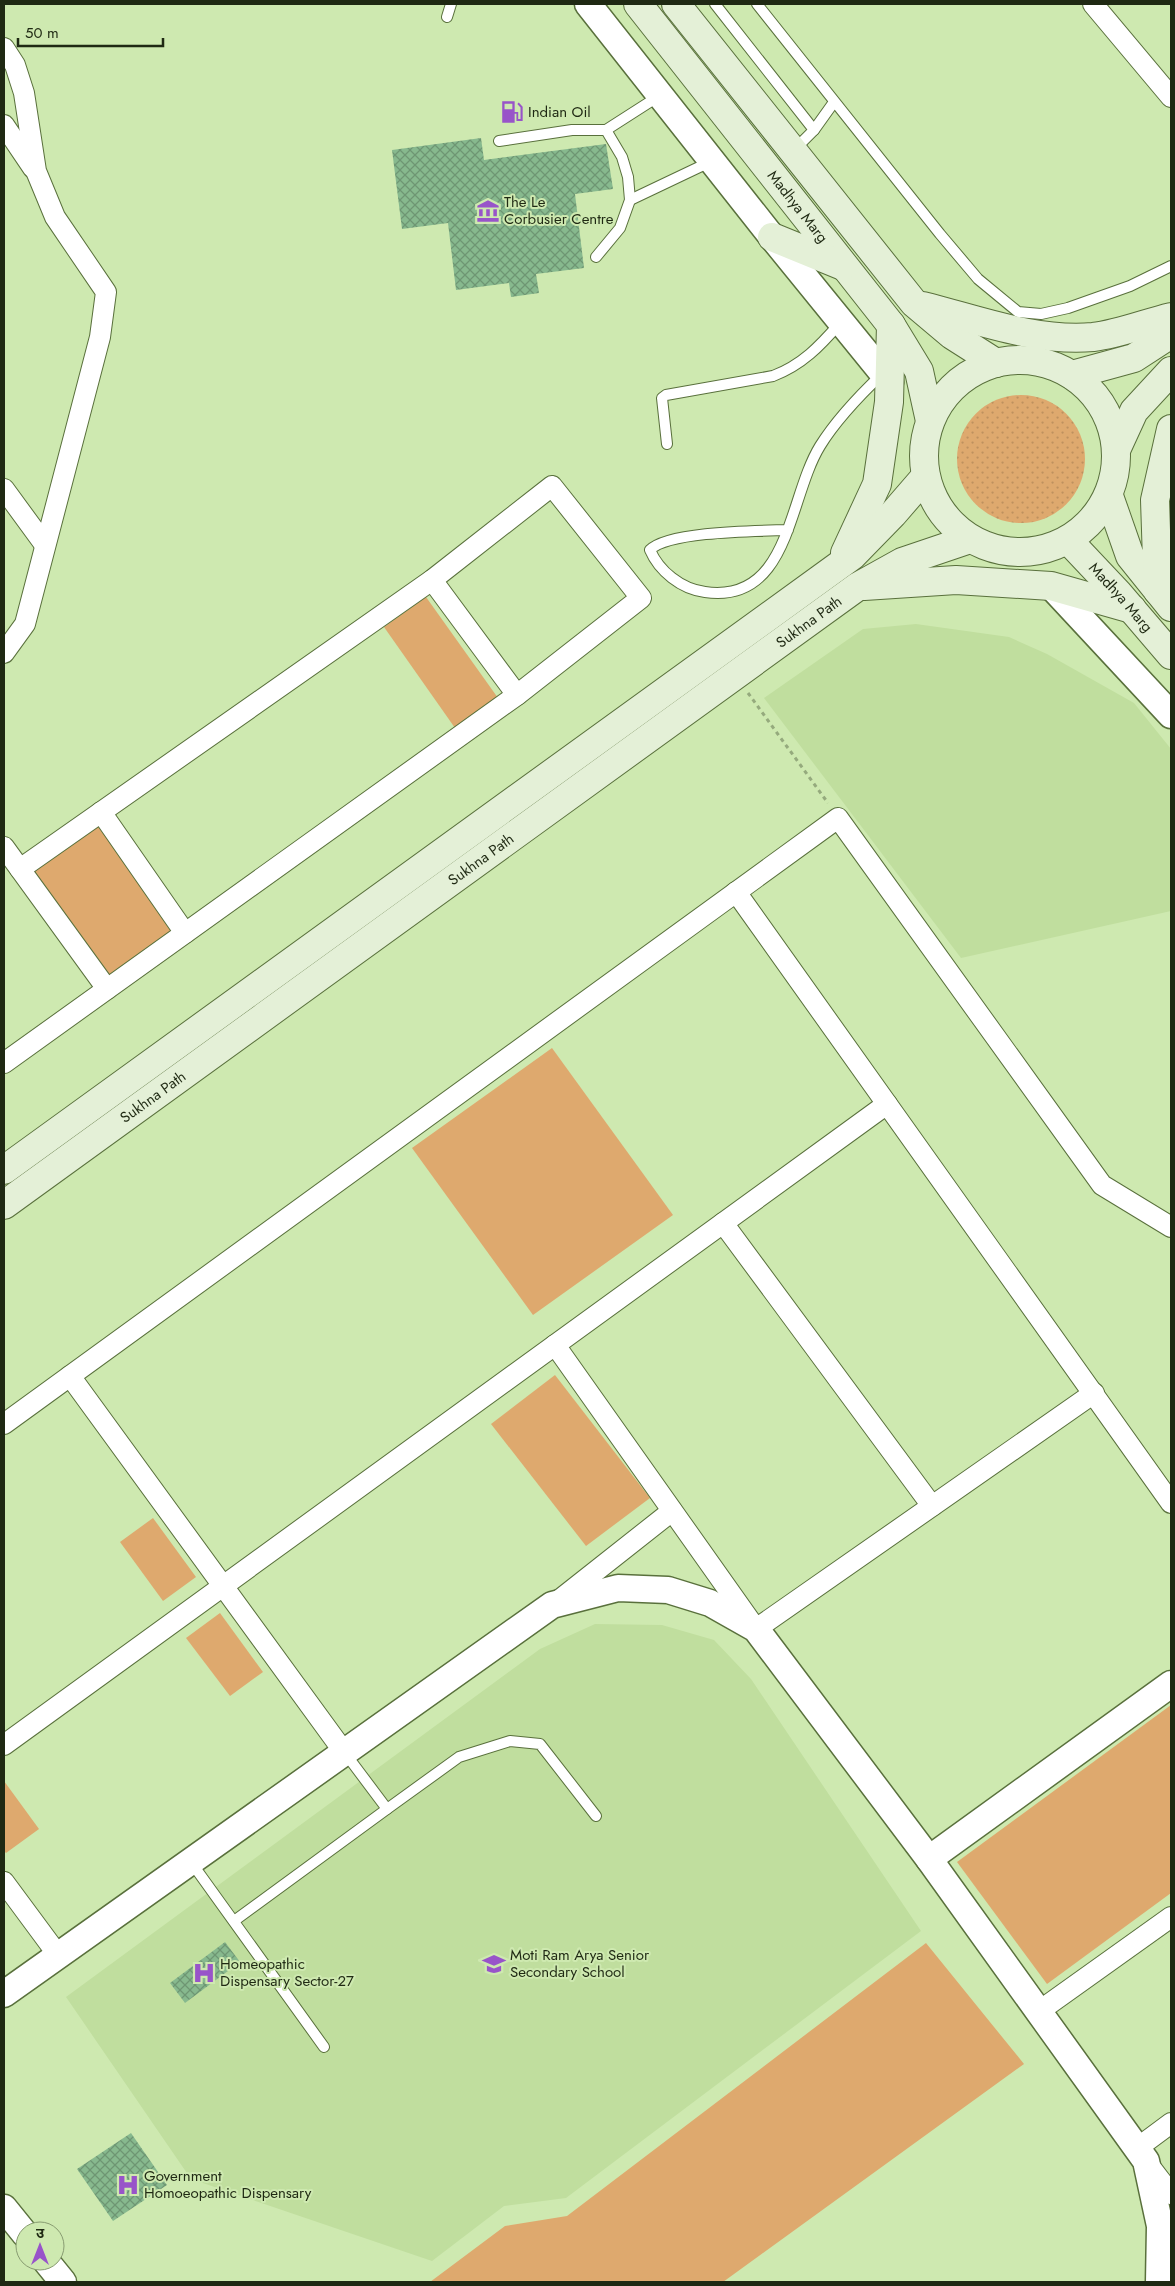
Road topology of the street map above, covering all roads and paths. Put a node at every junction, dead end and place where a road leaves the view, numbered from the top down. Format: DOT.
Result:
graph roads {
  1 [pos="452,4"];
  2 [pos="588,4"];
  3 [pos="638,4"];
  4 [pos="676,4"];
  5 [pos="715,4"];
  6 [pos="757,4"];
  7 [pos="1093,4"];
  8 [pos="447,17"];
  9 [pos="4,48"];
  10 [pos="660,95"];
  11 [pos="1171,97"];
  12 [pos="834,102"];
  13 [pos="4,125"];
  14 [pos="606,130"];
  15 [pos="814,130"];
  16 [pos="499,141"];
  17 [pos="794,151"];
  18 [pos="712,161"];
  19 [pos="36,172"];
  20 [pos="630,200"];
  21 [pos="772,237"];
  22 [pos="596,257"];
  23 [pos="845,266"];
  24 [pos="1171,266"];
  25 [pos="914,303"];
  26 [pos="1171,317"];
  27 [pos="840,322"];
  28 [pos="891,325"];
  29 [pos="1171,334"];
  30 [pos="996,363"];
  31 [pos="1171,371"];
  32 [pos="1072,374"];
  33 [pos="886,378"];
  34 [pos="930,421"];
  35 [pos="1171,429"];
  36 [pos="667,444"];
  37 [pos="1117,448"];
  38 [pos="925,477"];
  39 [pos="4,489"];
  40 [pos="1109,496"];
  41 [pos="788,530"];
  42 [pos="970,539"];
  43 [pos="1068,540"];
  44 [pos="45,545"];
  45 [pos="839,566"];
  46 [pos="432,580"];
  47 [pos="1051,586"];
  48 [pos="857,587"];
  49 [pos="1165,599"];
  50 [pos="1132,609"];
  51 [pos="4,653"];
  52 [pos="1171,655"];
  53 [pos="735,676"];
  54 [pos="517,695"];
  55 [pos="1171,715"];
  56 [pos="101,812"];
  57 [pos="838,818"];
  58 [pos="4,847"];
  59 [pos="20,870"];
  60 [pos="736,892"];
  61 [pos="185,933"];
  62 [pos="107,989"];
  63 [pos="4,1063"];
  64 [pos="888,1104"];
  65 [pos="4,1170"];
  66 [pos="4,1205"];
  67 [pos="723,1222"];
  68 [pos="1171,1227"];
  69 [pos="555,1345"];
  70 [pos="70,1376"];
  71 [pos="1094,1393"];
  72 [pos="4,1424"];
  73 [pos="1171,1503"];
  74 [pos="932,1506"];
  75 [pos="672,1511"];
  76 [pos="223,1586"];
  77 [pos="552,1605"];
  78 [pos="756,1629"];
  79 [pos="1171,1684"];
  80 [pos="4,1745"];
  81 [pos="344,1752"];
  82 [pos="387,1809"];
  83 [pos="596,1816"];
  84 [pos="929,1859"];
  85 [pos="191,1861"];
  86 [pos="4,1882"];
  87 [pos="1171,1917"];
  88 [pos="234,1921"];
  89 [pos="58,1955"];
  90 [pos="4,1994"];
  91 [pos="1038,2012"];
  92 [pos="324,2047"];
  93 [pos="1171,2123"];
  94 [pos="1141,2155"];
  95 [pos="1171,2194"];
  96 [pos="4,2208"];
  97 [pos="15,2222"];
  98 [pos="55,2271"];
  99 [pos="64,2282"];
  100 [pos="1159,2282"];
  1 -- 8 [label="lane"];
  2 -- 10 [label="street"];
  3 -- 23 [label="main road, Madhya Marg"];
  4 -- 17 [label="main road, Madhya Marg"];
  5 -- 15 [label="lane"];
  6 -- 12 [label="lane"];
  7 -- 11 [label="street"];
  9 -- 19 [label="street"];
  10 -- 14 [label="lane"];
  10 -- 18 [label="street"];
  12 -- 15 [label="lane"];
  12 -- 24 [label="lane"];
  13 -- 19 [label="street"];
  14 -- 16 [label="lane"];
  14 -- 20 [label="lane"];
  15 -- 17 [label="lane"];
  17 -- 25 [label="main road, Madhya Marg"];
  18 -- 20 [label="lane"];
  18 -- 21 [label="street"];
  19 -- 44 [label="street"];
  20 -- 22 [label="lane"];
  21 -- 23 [label="main road"];
  21 -- 27 [label="street"];
  23 -- 28 [label="main road, Madhya Marg"];
  25 -- 26 [label="main road"];
  25 -- 30 [label="main road, Madhya Marg"];
  27 -- 33 [label="street"];
  27 -- 36 [label="lane"];
  28 -- 33 [label="main road"];
  28 -- 34 [label="main road, Madhya Marg"];
  29 -- 32 [label="main road"];
  30 -- 32 [label="main road"];
  30 -- 34 [label="main road"];
  31 -- 37 [label="main road"];
  32 -- 37 [label="main road"];
  33 -- 41 [label="lane"];
  33 -- 45 [label="main road"];
  34 -- 38 [label="main road"];
  35 -- 49 [label="main road"];
  37 -- 40 [label="main road"];
  38 -- 42 [label="main road"];
  38 -- 45 [label="main road, Sukhna Path"];
  39 -- 44 [label="street"];
  40 -- 43 [label="main road"];
  40 -- 49 [label="main road"];
  41 -- 41 [label="lane"];
  42 -- 43 [label="main road"];
  42 -- 48 [label="main road, Sukhna Path"];
  43 -- 50 [label="main road, Madhya Marg"];
  44 -- 51 [label="street"];
  45 -- 65 [label="main road, Sukhna Path"];
  46 -- 54 [label="street"];
  46 -- 54 [label="street"];
  46 -- 56 [label="street"];
  47 -- 48 [label="main road"];
  47 -- 50 [label="main road"];
  47 -- 55 [label="street"];
  48 -- 53 [label="main road, Sukhna Path"];
  50 -- 52 [label="main road, Madhya Marg"];
  53 -- 57 [label="path"];
  53 -- 66 [label="main road, Sukhna Path"];
  54 -- 61 [label="street"];
  56 -- 59 [label="street"];
  56 -- 61 [label="street"];
  57 -- 60 [label="street"];
  57 -- 68 [label="street"];
  58 -- 59 [label="street"];
  59 -- 62 [label="street"];
  60 -- 64 [label="street"];
  60 -- 70 [label="street"];
  61 -- 62 [label="street"];
  62 -- 63 [label="street"];
  64 -- 67 [label="street"];
  64 -- 71 [label="street"];
  67 -- 69 [label="street"];
  67 -- 74 [label="street"];
  69 -- 75 [label="street"];
  69 -- 76 [label="street"];
  70 -- 72 [label="street"];
  70 -- 76 [label="street"];
  71 -- 73 [label="street"];
  71 -- 74 [label="street"];
  74 -- 78 [label="street"];
  75 -- 77 [label="street"];
  75 -- 78 [label="street"];
  76 -- 80 [label="street"];
  76 -- 81 [label="street"];
  77 -- 78 [label="street"];
  77 -- 81 [label="street"];
  78 -- 84 [label="street"];
  79 -- 84 [label="street"];
  81 -- 82 [label="lane"];
  81 -- 85 [label="street"];
  82 -- 83 [label="lane"];
  82 -- 88 [label="lane"];
  84 -- 91 [label="street"];
  85 -- 88 [label="lane"];
  85 -- 89 [label="street"];
  86 -- 89 [label="street"];
  87 -- 91 [label="street"];
  88 -- 92 [label="lane"];
  89 -- 90 [label="street"];
  91 -- 94 [label="street"];
  93 -- 94 [label="street"];
  94 -- 95 [label="street"];
  94 -- 100 [label="street"];
  96 -- 97 [label="street"];
  98 -- 99 [label="street"];
}
